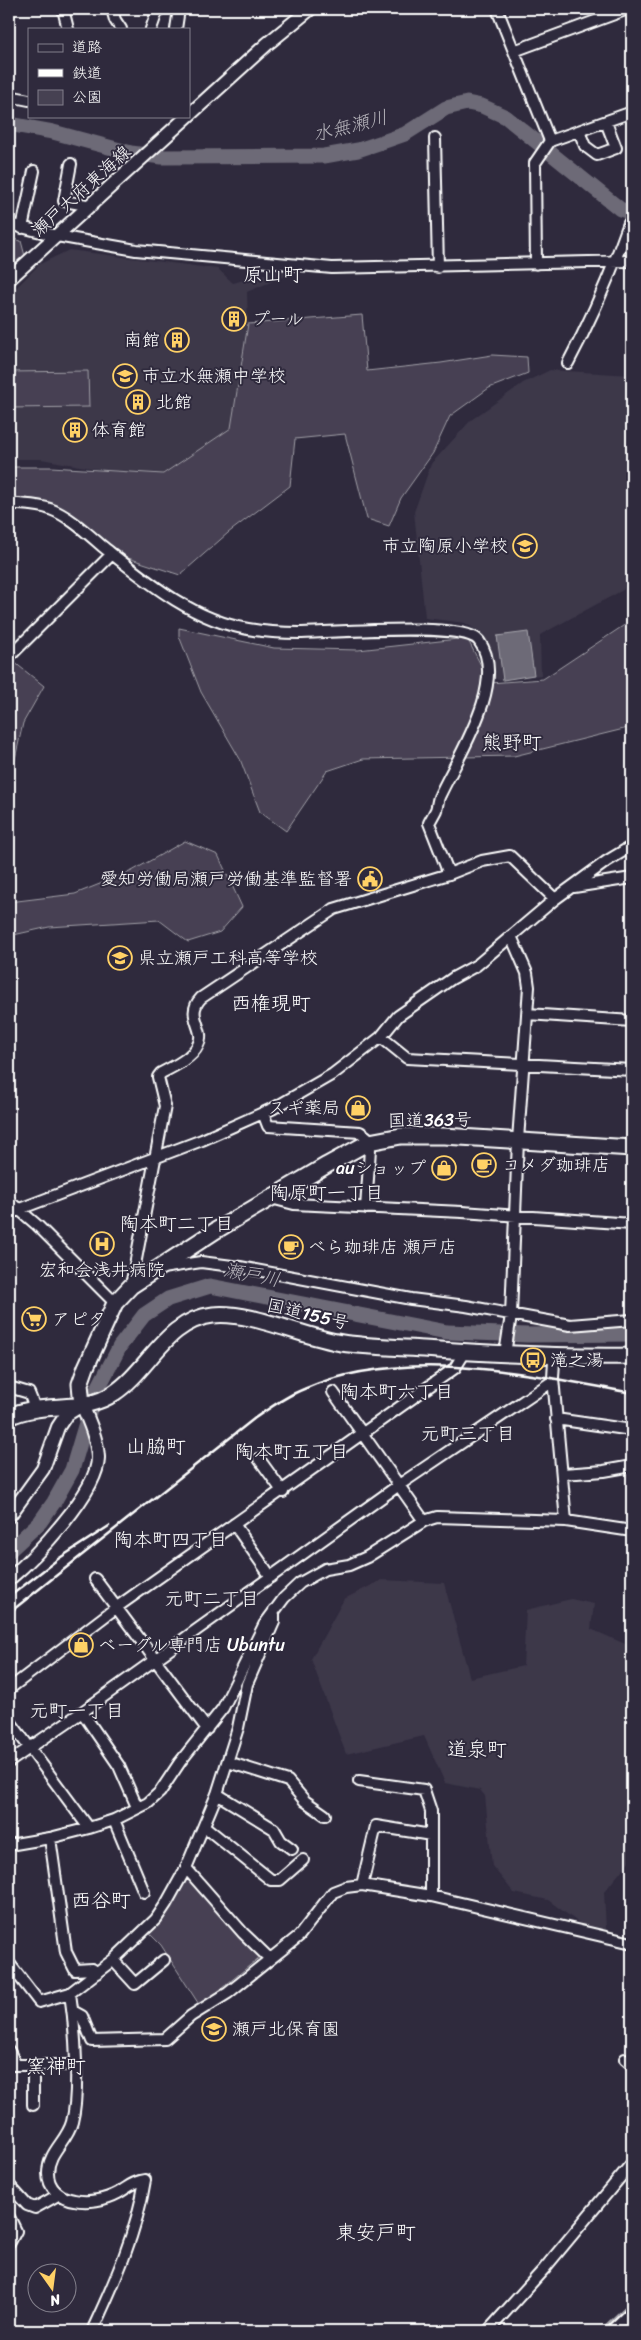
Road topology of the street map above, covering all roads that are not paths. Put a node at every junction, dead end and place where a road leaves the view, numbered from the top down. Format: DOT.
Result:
graph roads {
  1 [pos="63,9"];
  2 [pos="112,9"];
  3 [pos="158,9"];
  4 [pos="179,9"];
  5 [pos="310,9"];
  6 [pos="497,9"];
  7 [pos="628,9"];
  8 [pos="68,28"];
  9 [pos="120,28"];
  10 [pos="151,28"];
  11 [pos="176,28"];
  12 [pos="514,51"];
  13 [pos="9,96"];
  14 [pos="28,100"];
  15 [pos="190,110"];
  16 [pos="632,112"];
  17 [pos="178,120"];
  18 [pos="606,122"];
  19 [pos="579,131"];
  20 [pos="435,138"];
  21 [pos="549,142"];
  22 [pos="71,164"];
  23 [pos="34,171"];
  24 [pos="92,206"];
  25 [pos="629,223"];
  26 [pos="9,224"];
  27 [pos="22,228"];
  28 [pos="56,236"];
  29 [pos="632,261"];
  30 [pos="616,262"];
  31 [pos="536,264"];
  32 [pos="438,267"];
  33 [pos="9,279"];
  34 [pos="568,363"];
  35 [pos="9,503"];
  36 [pos="112,554"];
  37 [pos="9,653"];
  38 [pos="632,846"];
  39 [pos="449,874"];
  40 [pos="632,878"];
  41 [pos="570,888"];
  42 [pos="555,899"];
  43 [pos="511,936"];
  44 [pos="527,1014"];
  45 [pos="632,1022"];
  46 [pos="381,1037"];
  47 [pos="524,1064"];
  48 [pos="632,1070"];
  49 [pos="263,1113"];
  50 [pos="518,1140"];
  51 [pos="369,1142"];
  52 [pos="632,1148"];
  53 [pos="154,1159"];
  54 [pos="271,1198"];
  55 [pos="9,1201"];
  56 [pos="366,1208"];
  57 [pos="14,1211"];
  58 [pos="515,1216"];
  59 [pos="632,1224"];
  60 [pos="157,1269"];
  61 [pos="131,1286"];
  62 [pos="115,1303"];
  63 [pos="510,1318"];
  64 [pos="632,1320"];
  65 [pos="506,1350"];
  66 [pos="465,1352"];
  67 [pos="632,1356"];
  68 [pos="558,1357"];
  69 [pos="553,1381"];
  70 [pos="9,1387"];
  71 [pos="333,1392"];
  72 [pos="82,1405"];
  73 [pos="35,1408"];
  74 [pos="9,1416"];
  75 [pos="556,1418"];
  76 [pos="632,1430"];
  77 [pos="362,1432"];
  78 [pos="259,1459"];
  79 [pos="632,1466"];
  80 [pos="563,1474"];
  81 [pos="399,1485"];
  82 [pos="283,1492"];
  83 [pos="9,1516"];
  84 [pos="424,1521"];
  85 [pos="566,1521"];
  86 [pos="234,1524"];
  87 [pos="632,1531"];
  88 [pos="271,1576"];
  89 [pos="96,1579"];
  90 [pos="9,1580"];
  91 [pos="117,1607"];
  92 [pos="274,1610"];
  93 [pos="155,1660"];
  94 [pos="9,1689"];
  95 [pos="82,1712"];
  96 [pos="9,1720"];
  97 [pos="207,1729"];
  98 [pos="30,1747"];
  99 [pos="9,1762"];
  100 [pos="228,1762"];
  101 [pos="359,1781"];
  102 [pos="217,1794"];
  103 [pos="137,1808"];
  104 [pos="325,1815"];
  105 [pos="114,1820"];
  106 [pos="204,1826"];
  107 [pos="89,1828"];
  108 [pos="431,1835"];
  109 [pos="50,1838"];
  110 [pos="9,1845"];
  111 [pos="292,1849"];
  112 [pos="303,1860"];
  113 [pos="186,1868"];
  114 [pos="362,1885"];
  115 [pos="144,1892"];
  116 [pos="431,1896"];
  117 [pos="632,1943"];
  118 [pos="270,1959"];
  119 [pos="113,1960"];
  120 [pos="164,1960"];
  121 [pos="9,1963"];
  122 [pos="97,1973"];
  123 [pos="70,1993"];
  124 [pos="73,2011"];
  125 [pos="9,2051"];
  126 [pos="12,2065"];
  127 [pos="33,2065"];
  128 [pos="75,2065"];
  129 [pos="33,2105"];
  130 [pos="632,2163"];
  131 [pos="9,2185"];
  132 [pos="58,2194"];
  133 [pos="9,2218"];
  134 [pos="9,2244"];
  135 [pos="632,2311"];
  136 [pos="92,2331"];
  137 [pos="488,2331"];
  138 [pos="611,2331"];
  1 -- 8 [label="street"];
  2 -- 9 [label="street"];
  3 -- 10 [label="street"];
  4 -- 11 [label="street"];
  5 -- 15 [label="main road, 瀬戸大府東海線"];
  6 -- 12 [label="street"];
  7 -- 12 [label="street"];
  12 -- 21 [label="street"];
  13 -- 14 [label="street"];
  16 -- 18 [label="street"];
  17 -- 24 [label="main road, 瀬戸大府東海線"];
  18 -- 19 [label="street"];
  18 -- 19 [label="street"];
  19 -- 21 [label="street"];
  20 -- 32 [label="street"];
  21 -- 31 [label="street"];
  22 -- 24 [label="street"];
  23 -- 27 [label="street"];
  24 -- 28 [label="main road, 瀬戸大府東海線"];
  25 -- 30 [label="street"];
  26 -- 27 [label="street"];
  27 -- 28 [label="street"];
  28 -- 32 [label="street"];
  28 -- 33 [label="main road, 瀬戸大府東海線"];
  29 -- 30 [label="street"];
  30 -- 31 [label="street"];
  30 -- 34 [label="street"];
  31 -- 32 [label="street"];
  35 -- 36 [label="street"];
  36 -- 37 [label="street"];
  36 -- 39 [label="street"];
  38 -- 41 [label="street"];
  39 -- 42 [label="street"];
  39 -- 53 [label="street"];
  40 -- 41 [label="street"];
  41 -- 42 [label="street"];
  42 -- 43 [label="street"];
  43 -- 44 [label="street"];
  43 -- 46 [label="street"];
  44 -- 45 [label="street"];
  44 -- 47 [label="street"];
  46 -- 47 [label="street"];
  46 -- 49 [label="street"];
  47 -- 48 [label="street"];
  47 -- 50 [label="street"];
  49 -- 51 [label="street"];
  49 -- 53 [label="street"];
  50 -- 51 [label="highway, 国道363号"];
  50 -- 52 [label="highway, 国道363号"];
  50 -- 58 [label="street"];
  51 -- 54 [label="highway, 国道363号"];
  51 -- 56 [label="street"];
  53 -- 57 [label="street"];
  53 -- 61 [label="street"];
  54 -- 56 [label="street"];
  54 -- 60 [label="highway, 国道363号"];
  55 -- 57 [label="street"];
  56 -- 58 [label="street"];
  57 -- 62 [label="street"];
  58 -- 59 [label="street"];
  58 -- 63 [label="street"];
  60 -- 61 [label="highway, 国道363号"];
  60 -- 63 [label="street"];
  61 -- 62 [label="highway, 国道363号"];
  62 -- 72 [label="highway, 国道363号"];
  63 -- 64 [label="street"];
  63 -- 65 [label="street"];
  65 -- 66 [label="highway, 国道155号"];
  65 -- 68 [label="highway, 国道155号"];
  66 -- 72 [label="highway, 国道155号"];
  66 -- 77 [label="street"];
  67 -- 68 [label="highway, 国道155号"];
  68 -- 69 [label="street"];
  69 -- 75 [label="street"];
  69 -- 81 [label="street"];
  70 -- 73 [label="street"];
  71 -- 77 [label="street"];
  72 -- 73 [label="highway, 国道155号"];
  72 -- 83 [label="main road"];
  72 -- 90 [label="main road"];
  73 -- 74 [label="highway, 国道155号"];
  75 -- 76 [label="street"];
  75 -- 80 [label="street"];
  77 -- 81 [label="street"];
  77 -- 82 [label="street"];
  78 -- 82 [label="street"];
  79 -- 80 [label="street"];
  80 -- 85 [label="street"];
  81 -- 84 [label="street"];
  81 -- 88 [label="street"];
  82 -- 86 [label="street"];
  84 -- 85 [label="street"];
  84 -- 92 [label="street"];
  85 -- 87 [label="street"];
  86 -- 88 [label="street"];
  86 -- 91 [label="street"];
  88 -- 93 [label="street"];
  89 -- 91 [label="street"];
  91 -- 93 [label="street"];
  91 -- 94 [label="street"];
  92 -- 97 [label="street"];
  92 -- 100 [label="street"];
  93 -- 95 [label="street"];
  93 -- 97 [label="street"];
  95 -- 98 [label="street"];
  95 -- 103 [label="street"];
  96 -- 98 [label="street"];
  97 -- 103 [label="street"];
  98 -- 99 [label="street"];
  98 -- 107 [label="street"];
  100 -- 102 [label="street"];
  100 -- 104 [label="street"];
  101 -- 108 [label="street"];
  102 -- 106 [label="street"];
  102 -- 111 [label="street"];
  103 -- 105 [label="street"];
  105 -- 107 [label="street"];
  105 -- 115 [label="street"];
  106 -- 112 [label="street"];
  106 -- 113 [label="street"];
  107 -- 109 [label="street"];
  108 -- 114 [label="street"];
  108 -- 116 [label="street"];
  109 -- 110 [label="street"];
  109 -- 122 [label="street"];
  113 -- 118 [label="street"];
  113 -- 119 [label="street"];
  114 -- 116 [label="street"];
  114 -- 118 [label="street"];
  116 -- 117 [label="street"];
  118 -- 124 [label="street"];
  119 -- 120 [label="street"];
  119 -- 122 [label="street"];
  121 -- 123 [label="street"];
  122 -- 123 [label="street"];
  123 -- 124 [label="street"];
  124 -- 128 [label="street"];
  125 -- 126 [label="street"];
  126 -- 127 [label="street"];
  127 -- 128 [label="street"];
  127 -- 129 [label="street"];
  128 -- 132 [label="street"];
  130 -- 137 [label="street"];
  131 -- 132 [label="street"];
  132 -- 136 [label="street"];
  133 -- 134 [label="street"];
  135 -- 138 [label="street"];
}
